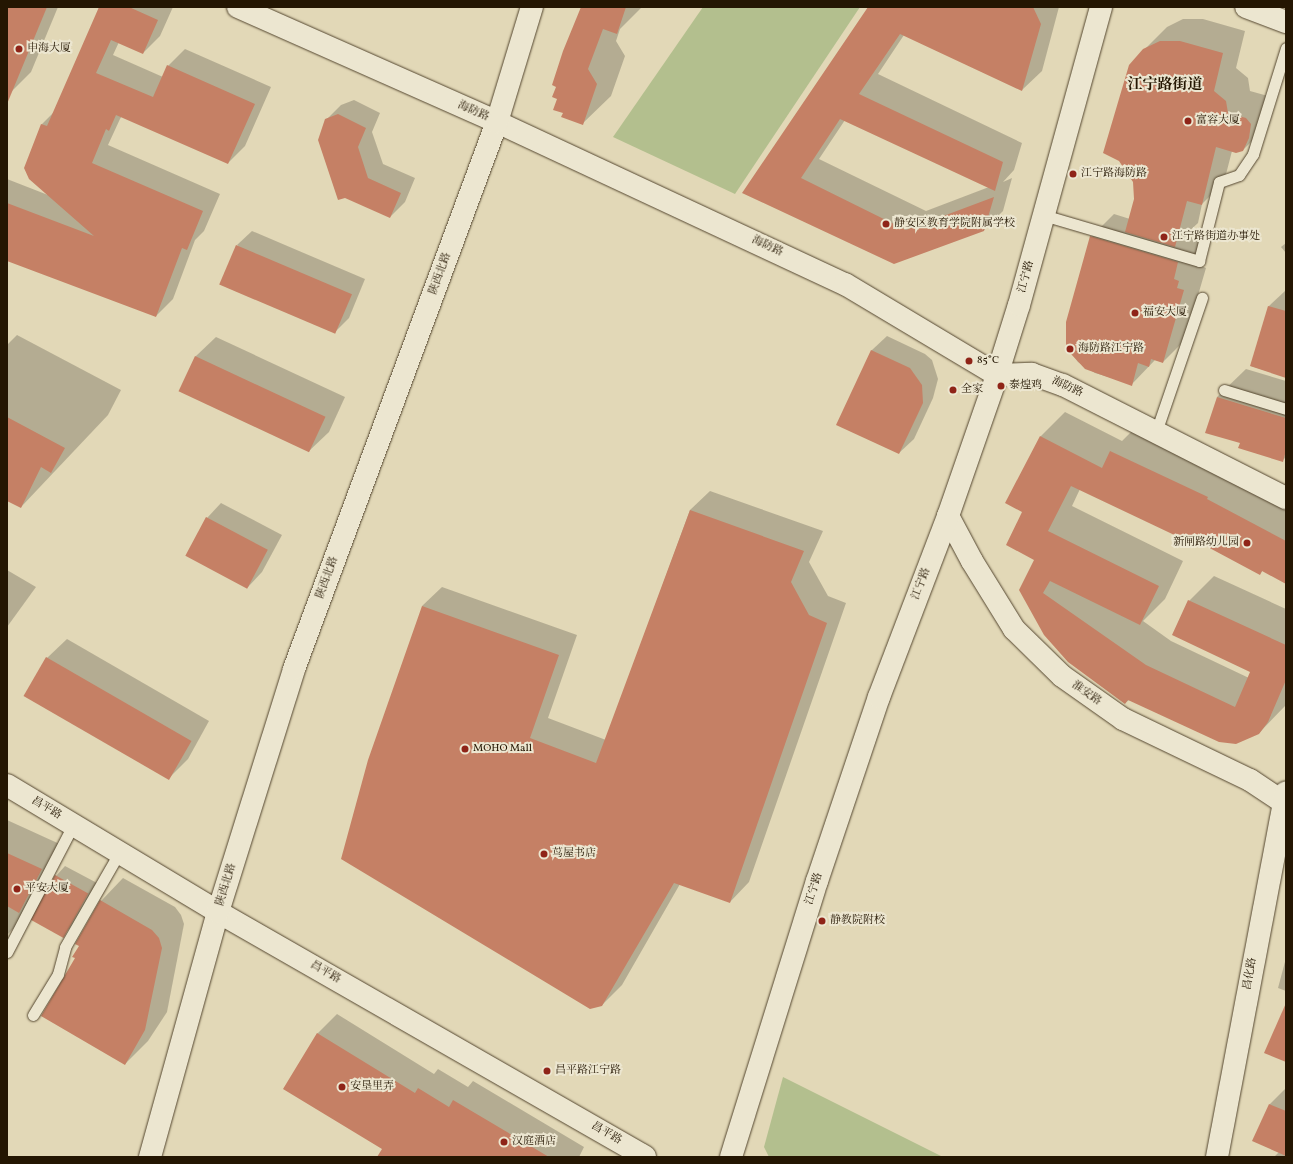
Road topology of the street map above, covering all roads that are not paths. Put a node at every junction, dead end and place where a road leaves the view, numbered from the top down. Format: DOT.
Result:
graph roads {
  1 [pos="238,7"];
  2 [pos="532,7"];
  3 [pos="1101,7"];
  4 [pos="1246,7"];
  5 [pos="1281,16"];
  6 [pos="1286,48"];
  7 [pos="497,122"];
  8 [pos="1043,215"];
  9 [pos="1202,298"];
  10 [pos="997,375"];
  11 [pos="1224,390"];
  12 [pos="1286,409"];
  13 [pos="1156,432"];
  14 [pos="1286,498"];
  15 [pos="948,516"];
  16 [pos="7,785"];
  17 [pos="1285,800"];
  18 [pos="73,825"];
  19 [pos="119,853"];
  20 [pos="218,912"];
  21 [pos="7,952"];
  22 [pos="33,1016"];
  23 [pos="150,1157"];
  24 [pos="645,1157"];
  25 [pos="731,1157"];
  26 [pos="1217,1157"];
  1 -- 7 [label="street, 海防路"];
  2 -- 7 [label="street, 陕西北路"];
  3 -- 8 [label="street, 江宁路"];
  4 -- 5 [label="street"];
  6 -- 8 [label="lane"];
  7 -- 10 [label="street, 海防路"];
  7 -- 20 [label="street, 陕西北路"];
  8 -- 10 [label="street, 江宁路"];
  9 -- 13 [label="lane"];
  10 -- 13 [label="street, 海防路"];
  10 -- 15 [label="street, 江宁路"];
  11 -- 12 [label="lane"];
  13 -- 14 [label="street, 海防路"];
  15 -- 17 [label="street, 淮安路"];
  15 -- 25 [label="street, 江宁路"];
  16 -- 18 [label="street, 昌平路"];
  17 -- 26 [label="street, 昌化路"];
  18 -- 19 [label="street, 昌平路"];
  18 -- 21 [label="lane"];
  19 -- 20 [label="street, 昌平路"];
  19 -- 22 [label="lane"];
  20 -- 23 [label="street, 陕西北路"];
  20 -- 24 [label="street, 昌平路"];
}
